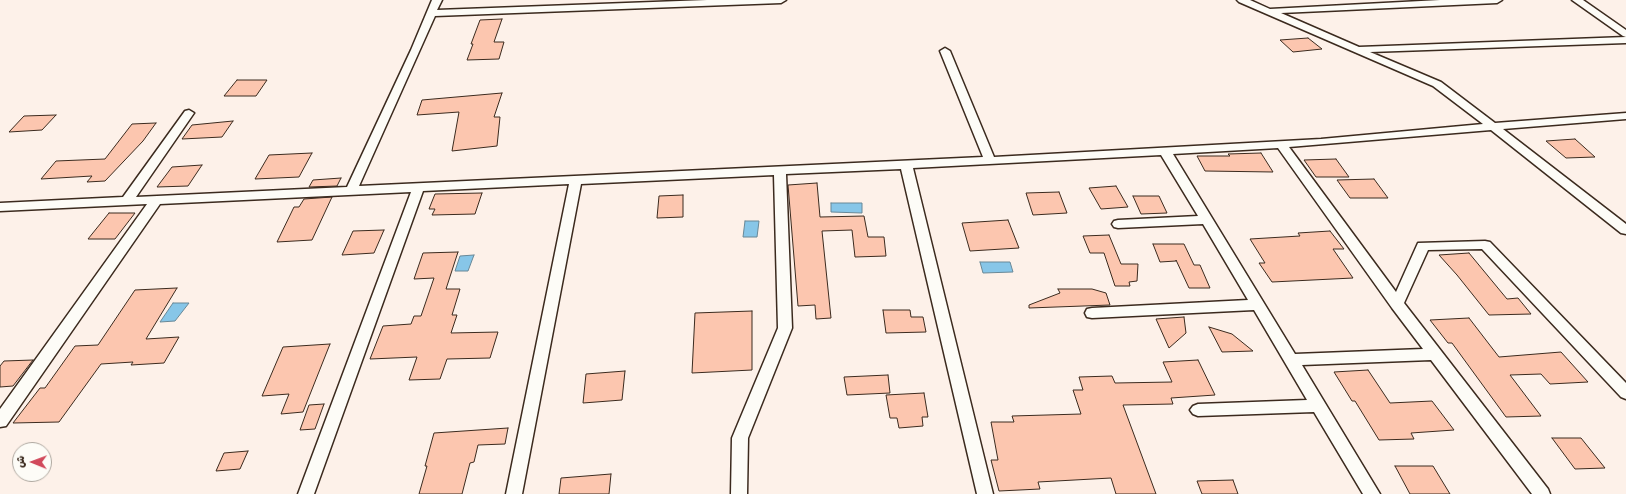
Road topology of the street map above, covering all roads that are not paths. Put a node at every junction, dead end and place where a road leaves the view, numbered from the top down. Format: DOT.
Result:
graph roads {
  1 [pos="437,0"];
  2 [pos="781,0"];
  3 [pos="1242,0"];
  4 [pos="1497,0"];
  5 [pos="1577,0"];
  6 [pos="743,1"];
  7 [pos="635,2"];
  8 [pos="537,5"];
  9 [pos="1268,11"];
  10 [pos="432,13"];
  11 [pos="1626,34"];
  12 [pos="1626,40"];
  13 [pos="1358,49"];
  14 [pos="944,51"];
  15 [pos="189,113"];
  16 [pos="1626,116"];
  17 [pos="1494,127"];
  18 [pos="1281,144"];
  19 [pos="1165,151"];
  20 [pos="990,161"];
  21 [pos="906,165"];
  22 [pos="780,171"];
  23 [pos="576,180"];
  24 [pos="418,188"];
  25 [pos="351,191"];
  26 [pos="156,200"];
  27 [pos="126,202"];
  28 [pos="0,207"];
  29 [pos="1207,220"];
  30 [pos="1118,224"];
  31 [pos="1626,230"];
  32 [pos="1397,304"];
  33 [pos="1258,305"];
  34 [pos="1092,313"];
  35 [pos="1435,354"];
  36 [pos="1291,360"];
  37 [pos="1626,394"];
  38 [pos="1319,406"];
  39 [pos="1198,410"];
  40 [pos="0,421"];
  41 [pos="306,494"];
  42 [pos="514,494"];
  43 [pos="739,494"];
  44 [pos="985,494"];
  45 [pos="1372,494"];
  46 [pos="1542,494"];
  1 -- 10 [label="street"];
  2 -- 6 [label="street"];
  3 -- 9 [label="street"];
  4 -- 9 [label="street"];
  5 -- 11 [label="street"];
  6 -- 7 [label="street"];
  7 -- 8 [label="street"];
  8 -- 10 [label="street"];
  9 -- 13 [label="street"];
  10 -- 25 [label="street"];
  12 -- 13 [label="street"];
  13 -- 17 [label="street"];
  14 -- 20 [label="street"];
  15 -- 27 [label="street"];
  16 -- 17 [label="street"];
  17 -- 18 [label="street"];
  17 -- 31 [label="street"];
  18 -- 19 [label="street"];
  18 -- 32 [label="street"];
  19 -- 20 [label="street"];
  19 -- 29 [label="street"];
  20 -- 21 [label="street"];
  21 -- 22 [label="street"];
  21 -- 44 [label="street"];
  22 -- 23 [label="street"];
  22 -- 43 [label="street"];
  23 -- 24 [label="street"];
  23 -- 42 [label="street"];
  24 -- 25 [label="street"];
  24 -- 41 [label="street"];
  25 -- 26 [label="street"];
  26 -- 27 [label="street"];
  26 -- 40 [label="street"];
  27 -- 28 [label="street"];
  29 -- 30 [label="street"];
  29 -- 33 [label="street"];
  32 -- 35 [label="street"];
  32 -- 37 [label="street"];
  33 -- 34 [label="street"];
  33 -- 36 [label="street"];
  35 -- 36 [label="street"];
  35 -- 46 [label="street"];
  36 -- 38 [label="street"];
  38 -- 39 [label="street"];
  38 -- 45 [label="street"];
}
